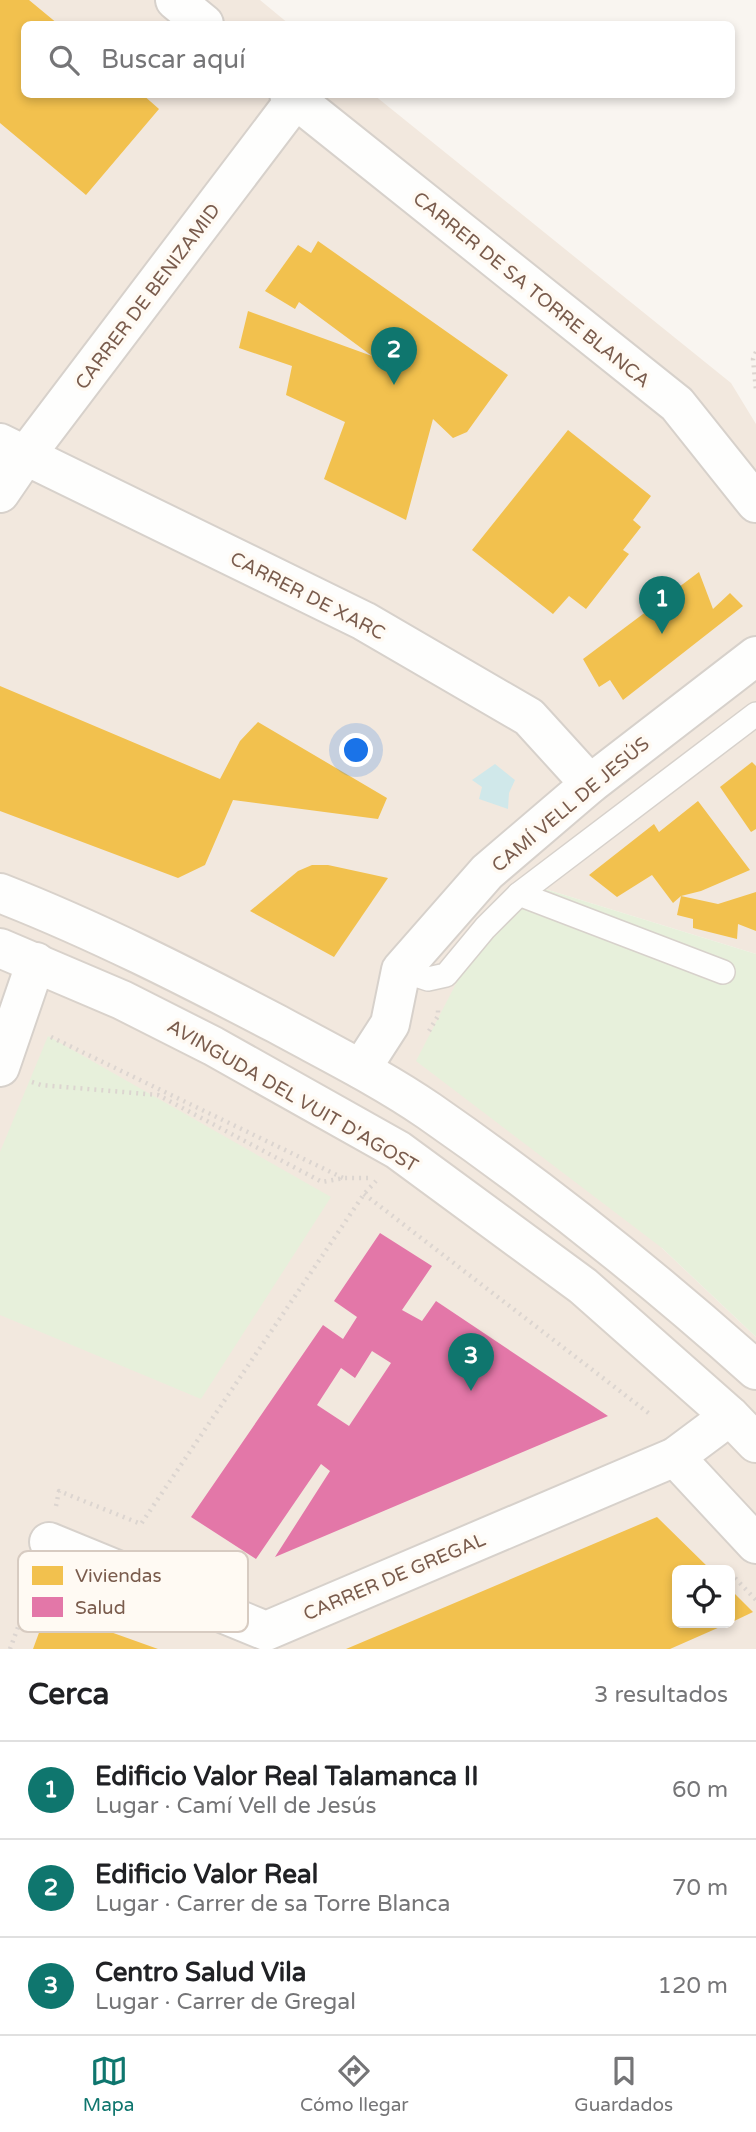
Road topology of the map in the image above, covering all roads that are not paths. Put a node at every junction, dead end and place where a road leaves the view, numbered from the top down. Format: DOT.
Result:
graph roads {
  1 [pos="175,0"];
  2 [pos="200,21"];
  3 [pos="291,98"];
  4 [pos="293,98"];
  5 [pos="13,449"];
  6 [pos="0,492"];
  7 [pos="756,503"];
  8 [pos="756,656"];
  9 [pos="756,714"];
  10 [pos="590,783"];
  11 [pos="0,893"];
  12 [pos="519,894"];
  13 [pos="0,948"];
  14 [pos="36,962"];
  15 [pos="401,970"];
  16 [pos="723,972"];
  17 [pos="361,1069"];
  18 [pos="15,1074"];
  19 [pos="756,1370"];
  20 [pos="743,1429"];
  21 [pos="676,1457"];
  22 [pos="49,1542"];
  23 [pos="756,1544"];
  24 [pos="71,1551"];
  25 [pos="248,1624"];
  1 -- 2 [label="street"];
  3 -- 5 [label="street, CARRER DE BENIZAMID"];
  4 -- 7 [label="street, CARRER DE SA TORRE BLANCA"];
  5 -- 6 [label="street, CARRER DE BENIZAMID"];
  5 -- 10 [label="street, CARRER DE XARC"];
  8 -- 10 [label="street, CAMÍ VELL DE JESÚS"];
  9 -- 12 [label="lane, CAMÍ VELL DE JESÚS"];
  10 -- 15 [label="street, CAMÍ VELL DE JESÚS"];
  11 -- 17 [label="street"];
  12 -- 15 [label="lane, CAMÍ VELL DE JESÚS"];
  12 -- 16 [label="lane"];
  13 -- 14 [label="street, AVINGUDA DEL VUIT D'AGOST"];
  14 -- 18 [label="street"];
  14 -- 20 [label="street, AVINGUDA DEL VUIT D'AGOST"];
  15 -- 17 [label="street, CAMÍ VELL DE JESÚS"];
  17 -- 19 [label="street"];
  20 -- 21 [label="street, CARRER DE GREGAL"];
  21 -- 23 [label="street"];
  21 -- 25 [label="street, CARRER DE GREGAL"];
  22 -- 24 [label="street, CARRER DE GREGAL"];
}
